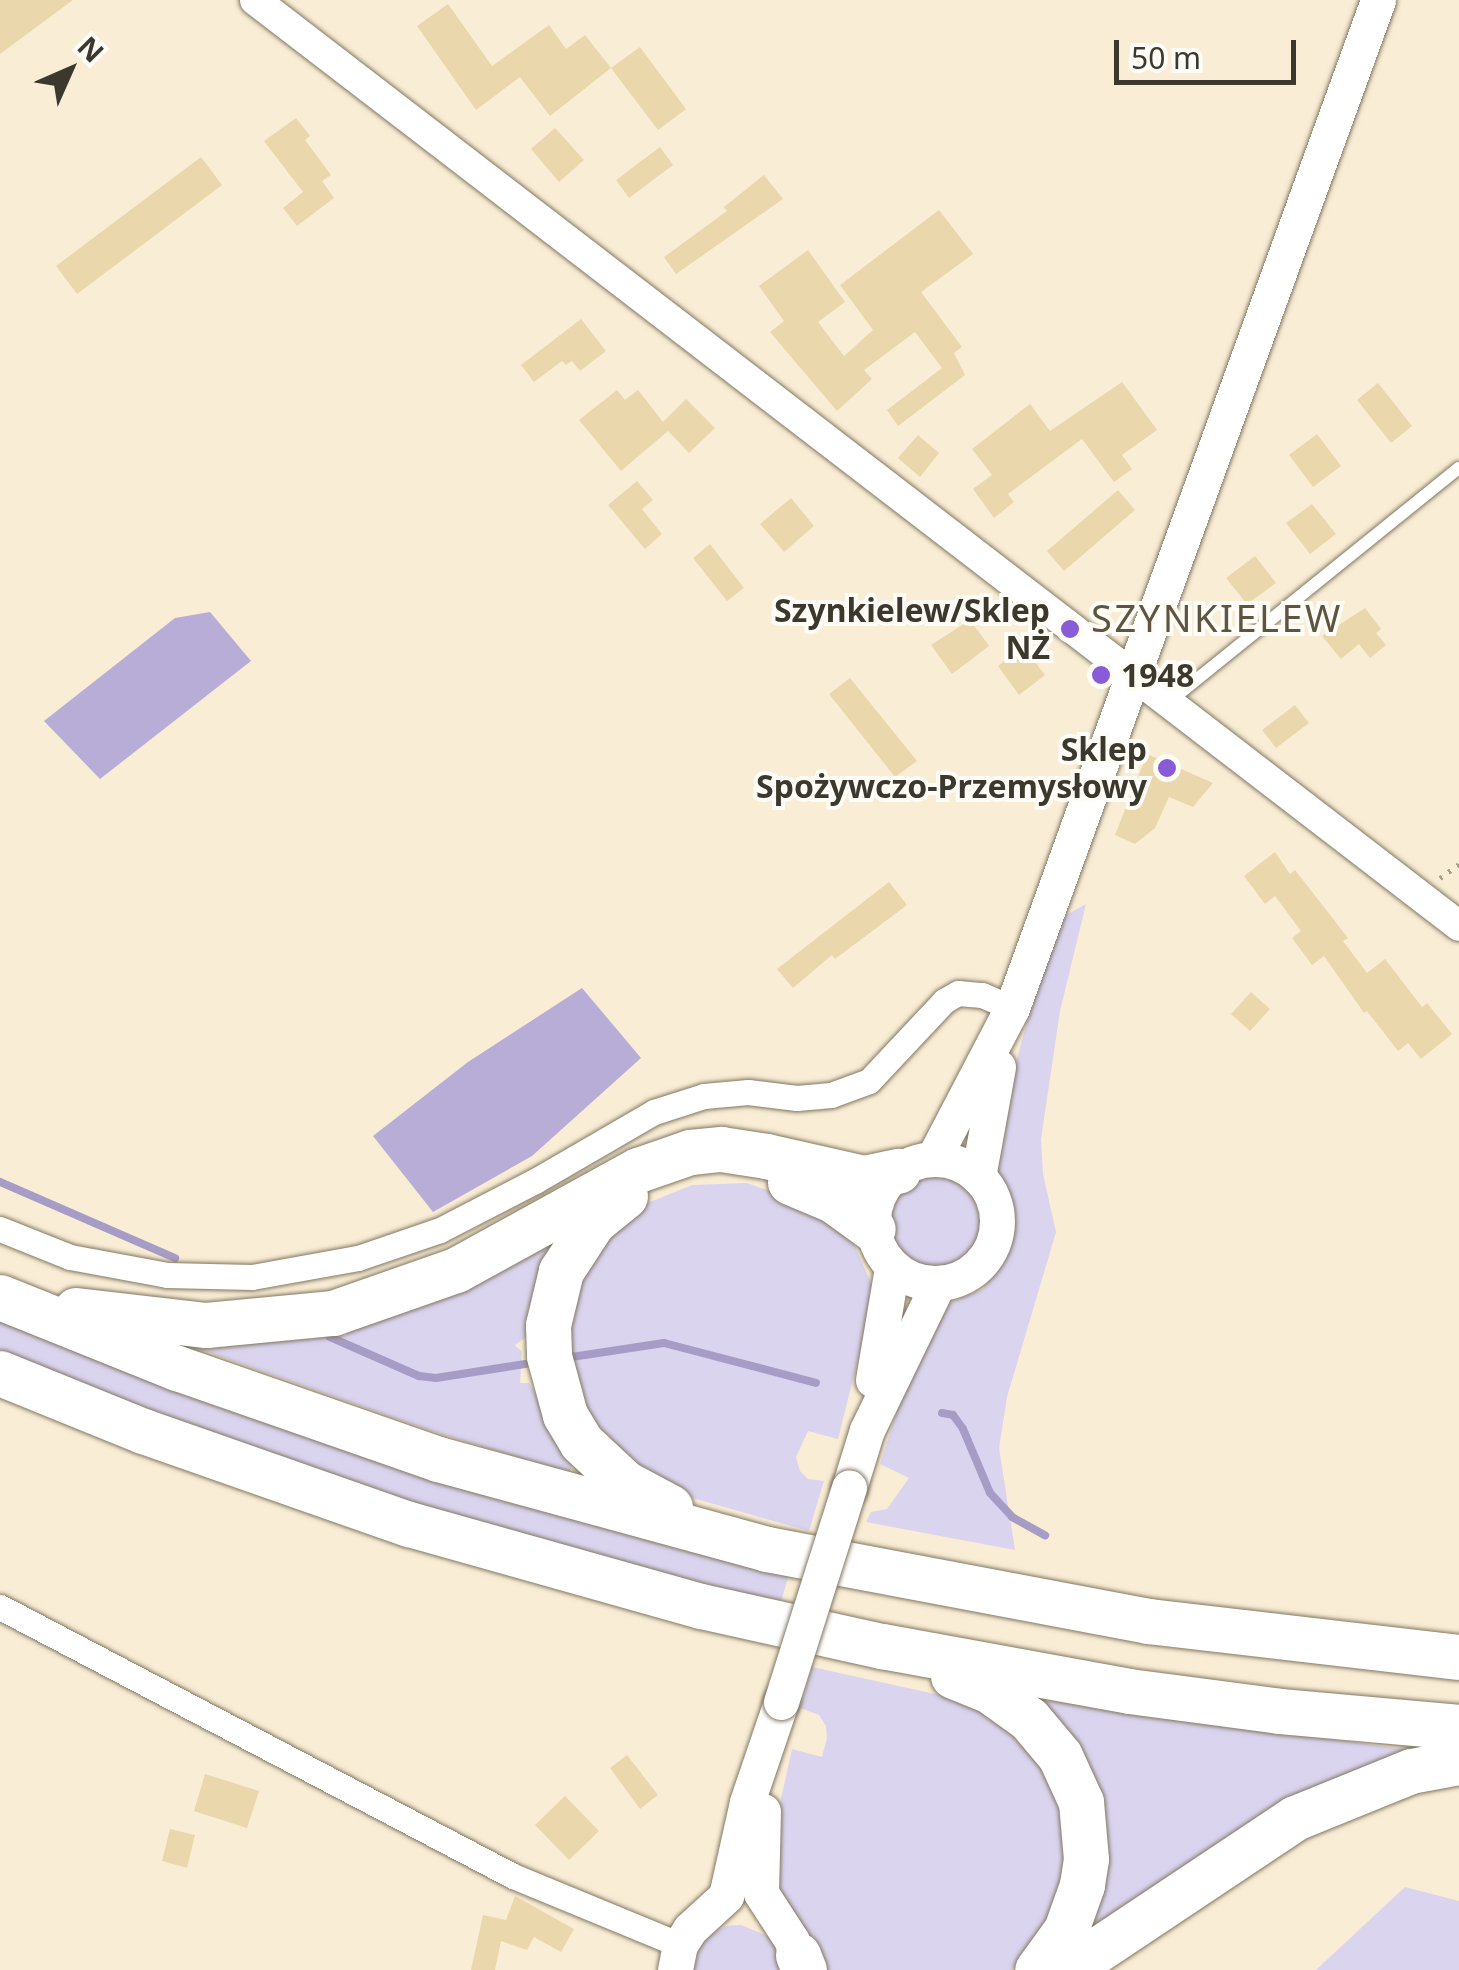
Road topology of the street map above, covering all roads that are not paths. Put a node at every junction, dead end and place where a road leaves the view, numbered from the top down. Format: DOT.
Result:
graph roads {
  1 [pos="255,0"];
  2 [pos="1378,0"];
  3 [pos="1459,468"];
  4 [pos="1130,676"];
  5 [pos="1168,703"];
  6 [pos="1459,926"];
  7 [pos="1009,1014"];
  8 [pos="915,1165"];
  9 [pos="978,1177"];
  10 [pos="0,1229"];
  11 [pos="883,1248"];
  12 [pos="938,1284"];
  13 [pos="0,1296"];
  14 [pos="0,1373"];
  15 [pos="867,1430"];
  16 [pos="759,1546"];
  17 [pos="0,1607"];
  18 [pos="882,1646"];
  19 [pos="1459,1657"];
  20 [pos="1459,1727"];
  21 [pos="766,1755"];
  22 [pos="1459,1762"];
  23 [pos="706,1916"];
  24 [pos="796,1956"];
  25 [pos="677,1958"];
  26 [pos="1037,1970"];
  27 [pos="1067,1970"];
  1 -- 4 [label="street"];
  2 -- 4 [label="main road"];
  3 -- 5 [label="lane"];
  4 -- 5 [label="street"];
  4 -- 7 [label="main road"];
  5 -- 6 [label="street"];
  7 -- 8 [label="main road"];
  7 -- 9 [label="main road"];
  7 -- 10 [label="street"];
  8 -- 9 [label="main road"];
  8 -- 11 [label="main road"];
  8 -- 13 [label="highway"];
  9 -- 12 [label="main road"];
  11 -- 12 [label="main road"];
  11 -- 15 [label="main road"];
  11 -- 16 [label="highway"];
  12 -- 15 [label="main road"];
  13 -- 16 [label="highway"];
  14 -- 18 [label="highway"];
  15 -- 21 [label="main road, bridge"];
  16 -- 19 [label="highway"];
  17 -- 25 [label="street"];
  18 -- 20 [label="highway"];
  18 -- 26 [label="highway"];
  21 -- 23 [label="main road"];
  21 -- 24 [label="main road"];
  22 -- 27 [label="highway"];
  23 -- 24 [label="main road"];
  23 -- 25 [label="main road"];
}
